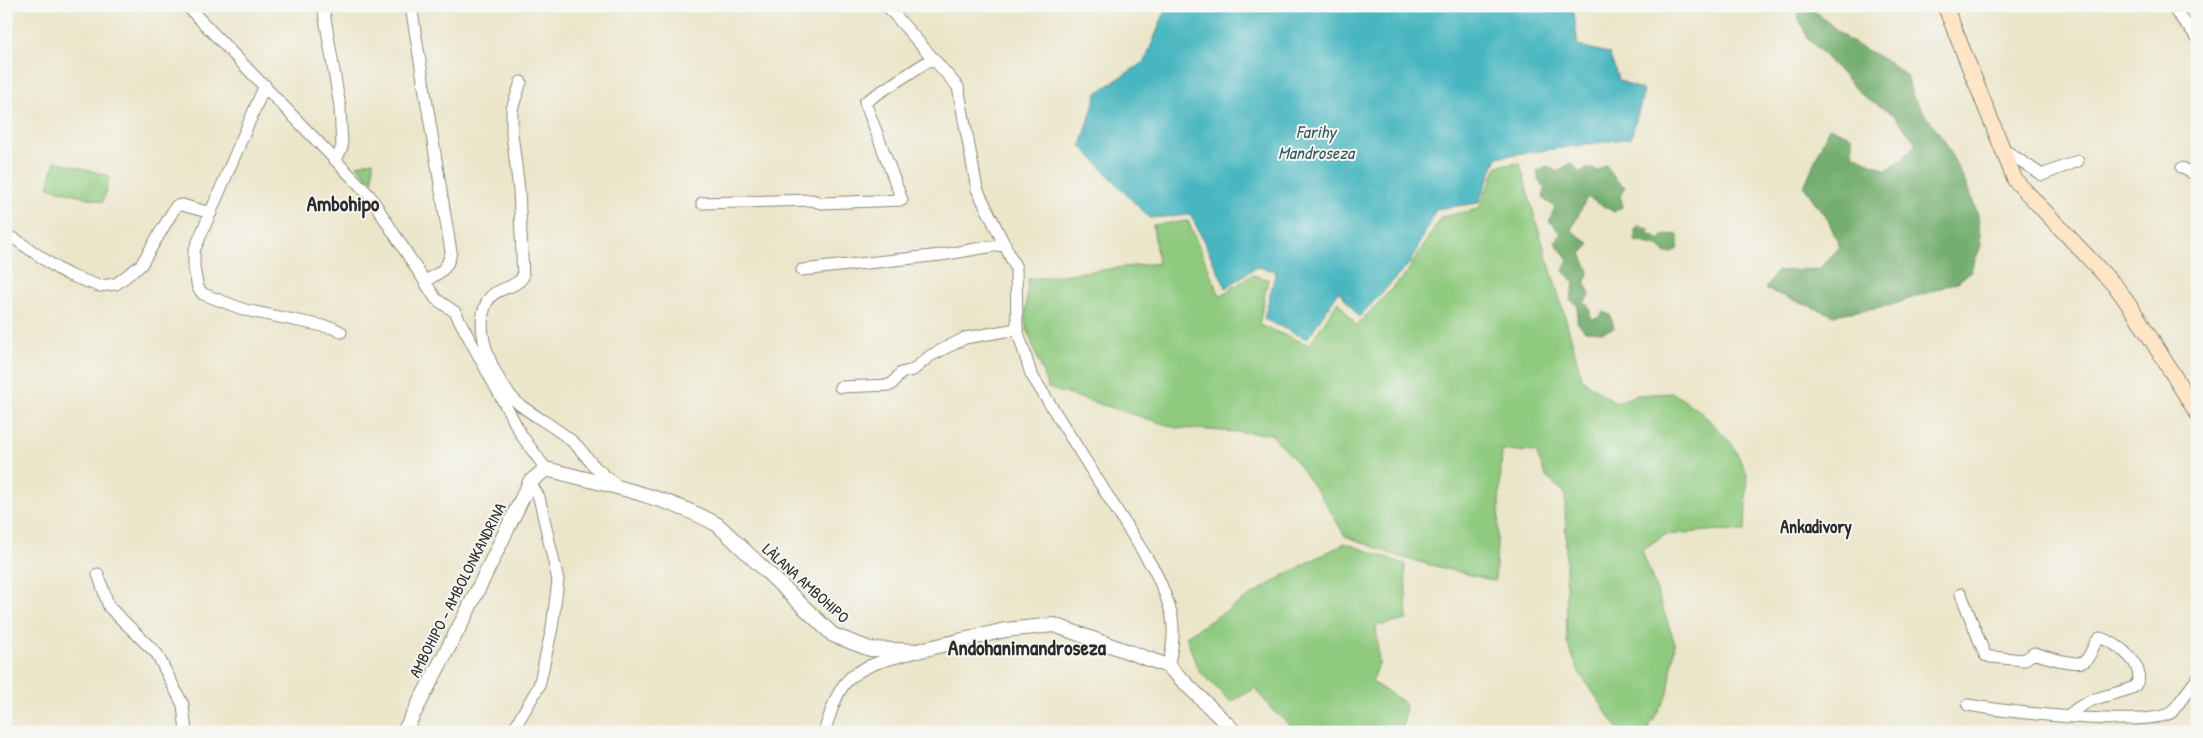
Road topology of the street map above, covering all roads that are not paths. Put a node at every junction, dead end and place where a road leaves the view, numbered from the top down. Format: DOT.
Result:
graph roads {
  1 [pos="187,6"];
  2 [pos="324,6"];
  3 [pos="411,6"];
  4 [pos="886,6"];
  5 [pos="1945,6"];
  6 [pos="2176,12"];
  7 [pos="2197,37"];
  8 [pos="933,58"];
  9 [pos="521,82"];
  10 [pos="264,85"];
  11 [pos="1985,109"];
  12 [pos="336,160"];
  13 [pos="2078,161"];
  14 [pos="2182,168"];
  15 [pos="2197,175"];
  16 [pos="702,203"];
  17 [pos="211,213"];
  18 [pos="6,238"];
  19 [pos="1005,244"];
  20 [pos="802,270"];
  21 [pos="425,281"];
  22 [pos="1017,329"];
  23 [pos="341,332"];
  24 [pos="840,387"];
  25 [pos="2191,393"];
  26 [pos="2197,413"];
  27 [pos="546,469"];
  28 [pos="530,482"];
  29 [pos="621,489"];
  30 [pos="98,574"];
  31 [pos="1961,594"];
  32 [pos="917,651"];
  33 [pos="1168,666"];
  34 [pos="2197,679"];
  35 [pos="1968,705"];
  36 [pos="2067,717"];
  37 [pos="186,732"];
  38 [pos="404,732"];
  39 [pos="512,732"];
  40 [pos="824,732"];
  41 [pos="1235,732"];
  1 -- 10 [label="street"];
  2 -- 12 [label="street"];
  3 -- 21 [label="street"];
  4 -- 8 [label="street"];
  5 -- 11 [label="main road"];
  6 -- 7 [label="street"];
  8 -- 16 [label="street"];
  8 -- 19 [label="street"];
  9 -- 29 [label="street"];
  10 -- 12 [label="street"];
  10 -- 17 [label="street"];
  11 -- 13 [label="street"];
  11 -- 25 [label="main road"];
  12 -- 21 [label="street"];
  14 -- 15 [label="street"];
  17 -- 18 [label="street"];
  17 -- 23 [label="street"];
  19 -- 20 [label="street"];
  19 -- 22 [label="street"];
  21 -- 27 [label="street"];
  22 -- 24 [label="street"];
  22 -- 33 [label="street"];
  25 -- 26 [label="main road"];
  27 -- 28 [label="street, AMBOHIPO - AMBOLONKANDRINA"];
  27 -- 29 [label="street, LÀLANA AMBOHIPO"];
  28 -- 38 [label="street, AMBOHIPO - AMBOLONKANDRINA"];
  28 -- 39 [label="street"];
  29 -- 32 [label="street, LÀLANA AMBOHIPO"];
  30 -- 37 [label="street"];
  31 -- 36 [label="street"];
  32 -- 33 [label="street, LÀLANA AMBOHIPO"];
  32 -- 40 [label="street"];
  33 -- 41 [label="street, LÀLANA AMBOHIPO"];
  34 -- 36 [label="street"];
  35 -- 36 [label="street"];
}
